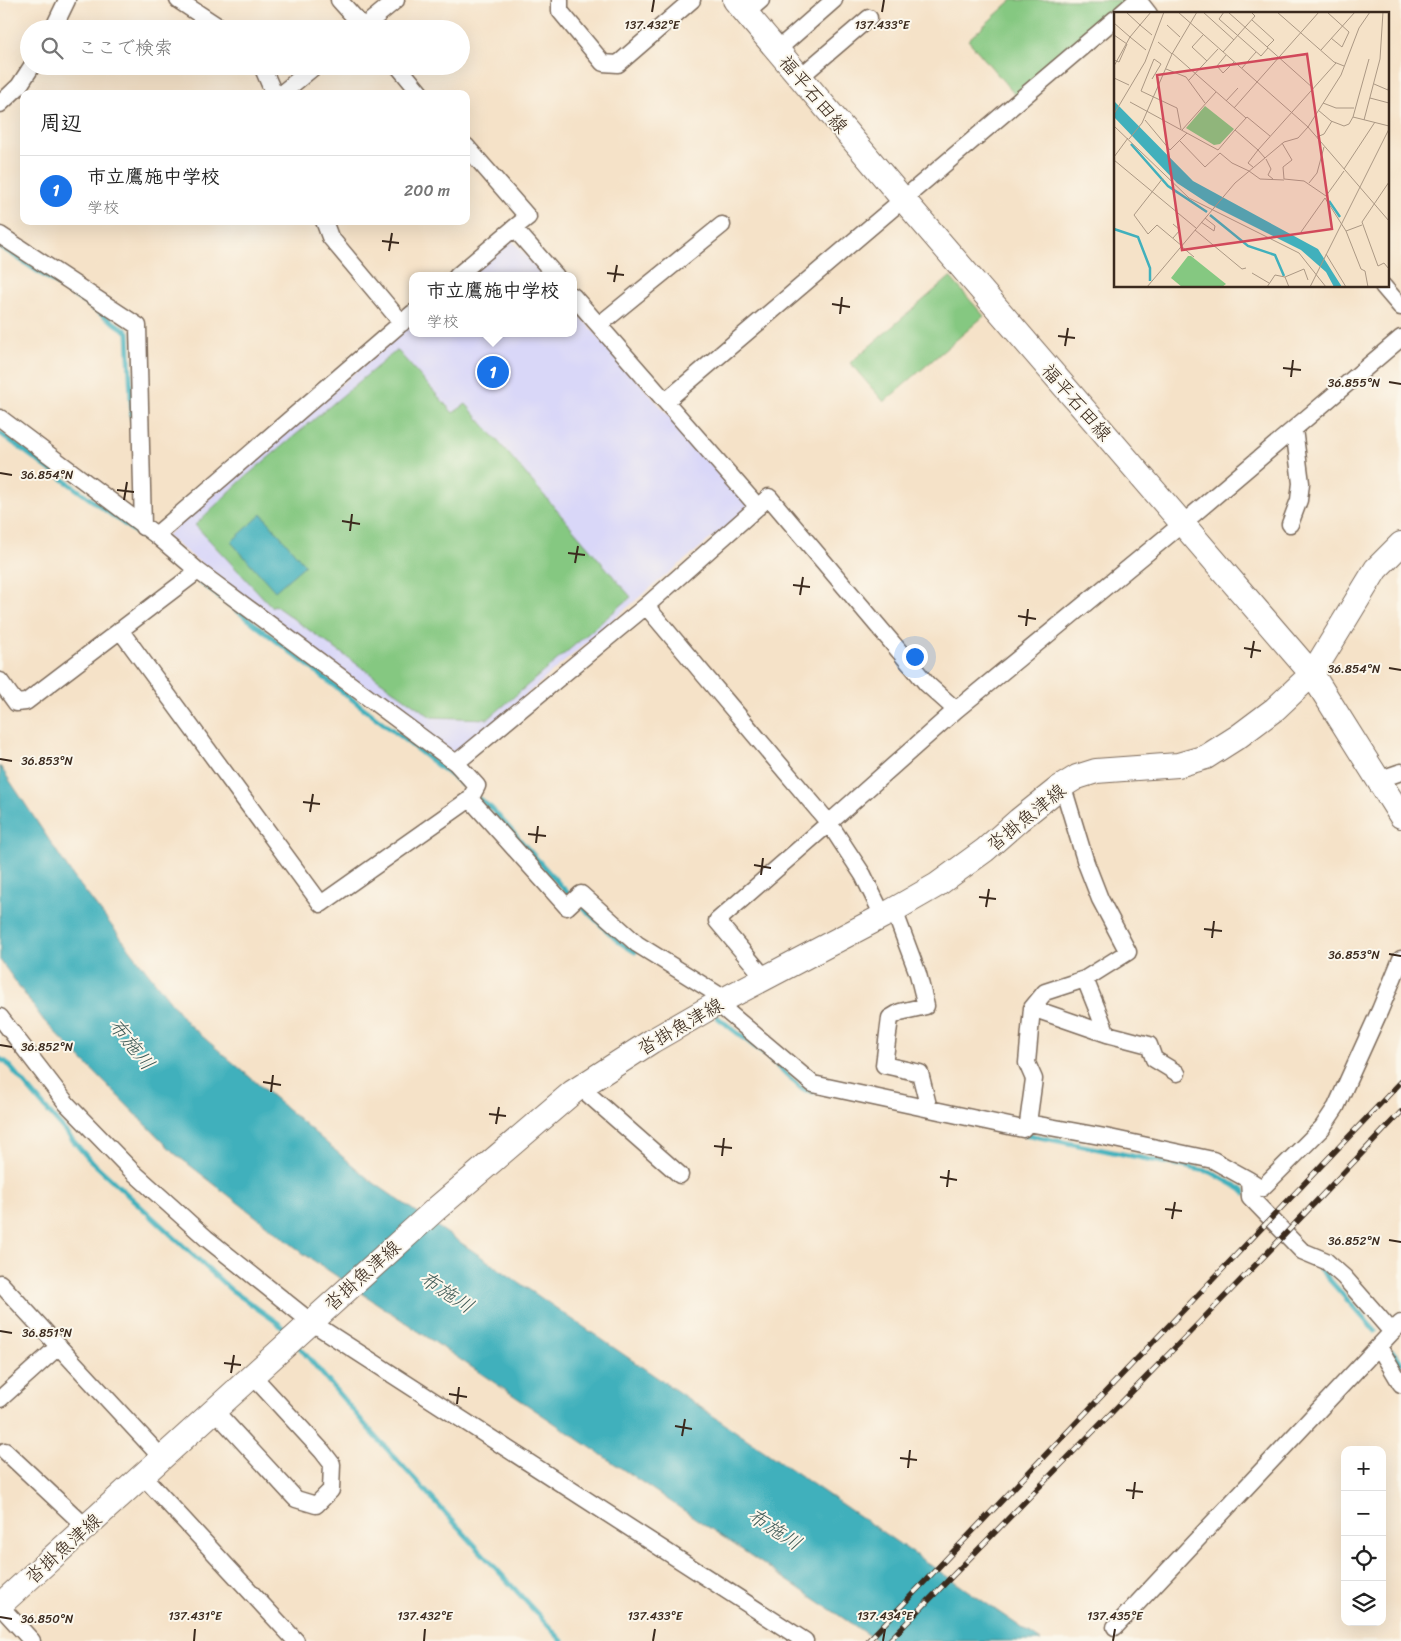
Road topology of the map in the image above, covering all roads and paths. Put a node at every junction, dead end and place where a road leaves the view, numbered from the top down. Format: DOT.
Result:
graph roads {
  1 [pos="67,0"];
  2 [pos="178,0"];
  3 [pos="339,0"];
  4 [pos="396,0"];
  5 [pos="560,0"];
  6 [pos="692,0"];
  7 [pos="834,0"];
  8 [pos="1138,0"];
  9 [pos="747,4"];
  10 [pos="1123,12"];
  11 [pos="1148,12"];
  12 [pos="869,18"];
  13 [pos="57,20"];
  14 [pos="208,20"];
  15 [pos="356,20"];
  16 [pos="372,20"];
  17 [pos="1114,20"];
  18 [pos="777,50"];
  19 [pos="26,75"];
  20 [pos="266,75"];
  21 [pos="304,75"];
  22 [pos="406,75"];
  23 [pos="800,77"];
  24 [pos="272,90"];
  25 [pos="286,90"];
  26 [pos="419,90"];
  27 [pos="0,104"];
  28 [pos="470,151"];
  29 [pos="902,198"];
  30 [pos="326,225"];
  31 [pos="722,225"];
  32 [pos="514,228"];
  33 [pos="0,235"];
  34 [pos="462,272"];
  35 [pos="552,272"];
  36 [pos="1385,288"];
  37 [pos="577,300"];
  38 [pos="1401,307"];
  39 [pos="407,318"];
  40 [pos="599,325"];
  41 [pos="1401,338"];
  42 [pos="666,401"];
  43 [pos="0,418"];
  44 [pos="1294,429"];
  45 [pos="758,507"];
  46 [pos="1182,524"];
  47 [pos="1290,524"];
  48 [pos="150,531"];
  49 [pos="1401,544"];
  50 [pos="198,571"];
  51 [pos="646,606"];
  52 [pos="120,630"];
  53 [pos="1312,674"];
  54 [pos="0,681"];
  55 [pos="956,710"];
  56 [pos="456,763"];
  57 [pos="1401,772"];
  58 [pos="1378,780"];
  59 [pos="1059,788"];
  60 [pos="470,799"];
  61 [pos="1401,816"];
  62 [pos="829,823"];
  63 [pos="888,913"];
  64 [pos="1401,959"];
  65 [pos="764,977"];
  66 [pos="1086,979"];
  67 [pos="721,1001"];
  68 [pos="1032,1008"];
  69 [pos="0,1017"];
  70 [pos="1107,1034"];
  71 [pos="1177,1073"];
  72 [pos="580,1087"];
  73 [pos="929,1109"];
  74 [pos="1028,1123"];
  75 [pos="680,1175"];
  76 [pos="1249,1180"];
  77 [pos="0,1283"];
  78 [pos="311,1322"];
  79 [pos="1397,1328"];
  80 [pos="59,1346"];
  81 [pos="1379,1347"];
  82 [pos="252,1375"];
  83 [pos="1401,1384"];
  84 [pos="0,1399"];
  85 [pos="214,1410"];
  86 [pos="2,1450"];
  87 [pos="162,1458"];
  88 [pos="143,1476"];
  89 [pos="86,1527"];
  90 [pos="2,1600"];
  91 [pos="1115,1627"];
  92 [pos="32,1641"];
  93 [pos="296,1641"];
  94 [pos="804,1641"];
  1 -- 13 [label="street"];
  2 -- 14 [label="street"];
  3 -- 15 [label="street"];
  4 -- 16 [label="street"];
  5 -- 6 [label="street"];
  7 -- 18 [label="street"];
  8 -- 10 [label="street"];
  8 -- 11 [label="street"];
  9 -- 18 [label="main road, 福平石田線"];
  12 -- 23 [label="street"];
  17 -- 29 [label="street"];
  18 -- 23 [label="main road, 福平石田線"];
  19 -- 27 [label="street"];
  20 -- 24 [label="street"];
  21 -- 25 [label="street"];
  22 -- 26 [label="street"];
  23 -- 29 [label="main road, 福平石田線"];
  28 -- 32 [label="street"];
  29 -- 42 [label="street"];
  29 -- 46 [label="main road, 福平石田線"];
  30 -- 39 [label="street"];
  31 -- 40 [label="street"];
  32 -- 34 [label="street"];
  32 -- 35 [label="street"];
  33 -- 48 [label="street"];
  36 -- 38 [label="street"];
  37 -- 40 [label="street"];
  39 -- 48 [label="street"];
  40 -- 42 [label="street"];
  41 -- 44 [label="street"];
  42 -- 45 [label="street"];
  43 -- 48 [label="street"];
  44 -- 46 [label="street"];
  44 -- 47 [label="street"];
  45 -- 51 [label="street"];
  45 -- 55 [label="street"];
  46 -- 53 [label="main road, 福平石田線"];
  46 -- 55 [label="street"];
  48 -- 50 [label="street"];
  49 -- 53 [label="main road, 沓掛魚津線"];
  50 -- 52 [label="street"];
  50 -- 56 [label="street"];
  51 -- 56 [label="street"];
  51 -- 62 [label="street"];
  52 -- 54 [label="street"];
  52 -- 60 [label="street"];
  53 -- 58 [label="main road, 福平石田線"];
  53 -- 59 [label="main road, 沓掛魚津線"];
  55 -- 62 [label="street"];
  56 -- 60 [label="street"];
  57 -- 58 [label="street"];
  58 -- 61 [label="main road, 福平石田線"];
  59 -- 63 [label="main road, 沓掛魚津線"];
  59 -- 66 [label="street"];
  60 -- 67 [label="street"];
  62 -- 63 [label="street"];
  62 -- 65 [label="street"];
  63 -- 65 [label="main road, 沓掛魚津線"];
  63 -- 73 [label="street"];
  64 -- 76 [label="street"];
  65 -- 67 [label="main road, 沓掛魚津線"];
  66 -- 68 [label="street"];
  66 -- 70 [label="street"];
  67 -- 72 [label="main road, 沓掛魚津線"];
  67 -- 73 [label="street"];
  68 -- 70 [label="street"];
  68 -- 74 [label="street"];
  69 -- 78 [label="street"];
  70 -- 71 [label="street"];
  72 -- 75 [label="street"];
  72 -- 78 [label="main road, 沓掛魚津線"];
  73 -- 74 [label="street"];
  74 -- 76 [label="street"];
  76 -- 79 [label="street"];
  77 -- 80 [label="street"];
  78 -- 82 [label="main road, 沓掛魚津線"];
  78 -- 94 [label="street"];
  79 -- 81 [label="street"];
  80 -- 84 [label="street"];
  80 -- 87 [label="street"];
  81 -- 83 [label="street"];
  81 -- 91 [label="street"];
  82 -- 85 [label="main road, 沓掛魚津線"];
  82 -- 85 [label="street"];
  85 -- 87 [label="main road, 沓掛魚津線"];
  86 -- 89 [label="street"];
  87 -- 88 [label="main road, 沓掛魚津線"];
  88 -- 89 [label="main road, 沓掛魚津線"];
  88 -- 93 [label="street"];
  89 -- 90 [label="main road, 沓掛魚津線"];
  90 -- 92 [label="street"];
}
